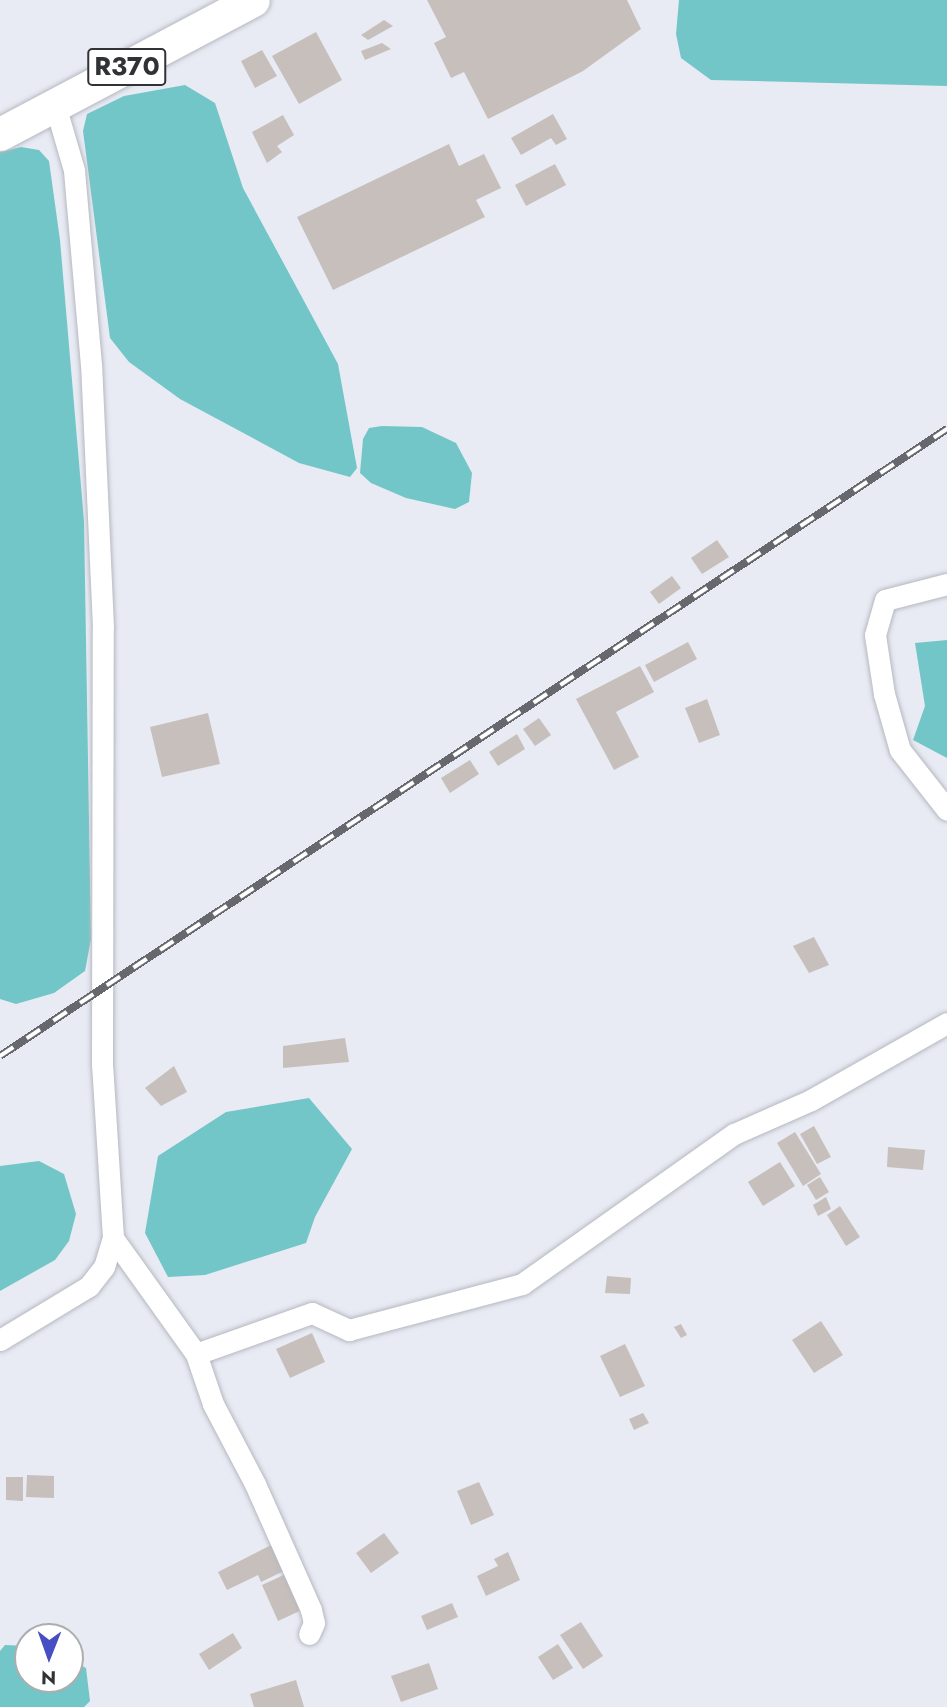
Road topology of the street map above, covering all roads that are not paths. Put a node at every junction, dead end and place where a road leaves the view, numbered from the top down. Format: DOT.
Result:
graph roads {
  1 [pos="253,0"];
  2 [pos="55,105"];
  3 [pos="0,134"];
  4 [pos="947,584"];
  5 [pos="947,810"];
  6 [pos="947,1023"];
  7 [pos="113,1238"];
  8 [pos="0,1340"];
  9 [pos="196,1354"];
  10 [pos="309,1634"];
  1 -- 2 [label="main road, R370"];
  2 -- 3 [label="main road, R370"];
  2 -- 7 [label="street"];
  4 -- 5 [label="street"];
  6 -- 9 [label="street"];
  7 -- 8 [label="street"];
  7 -- 9 [label="street"];
  9 -- 10 [label="street"];
}
